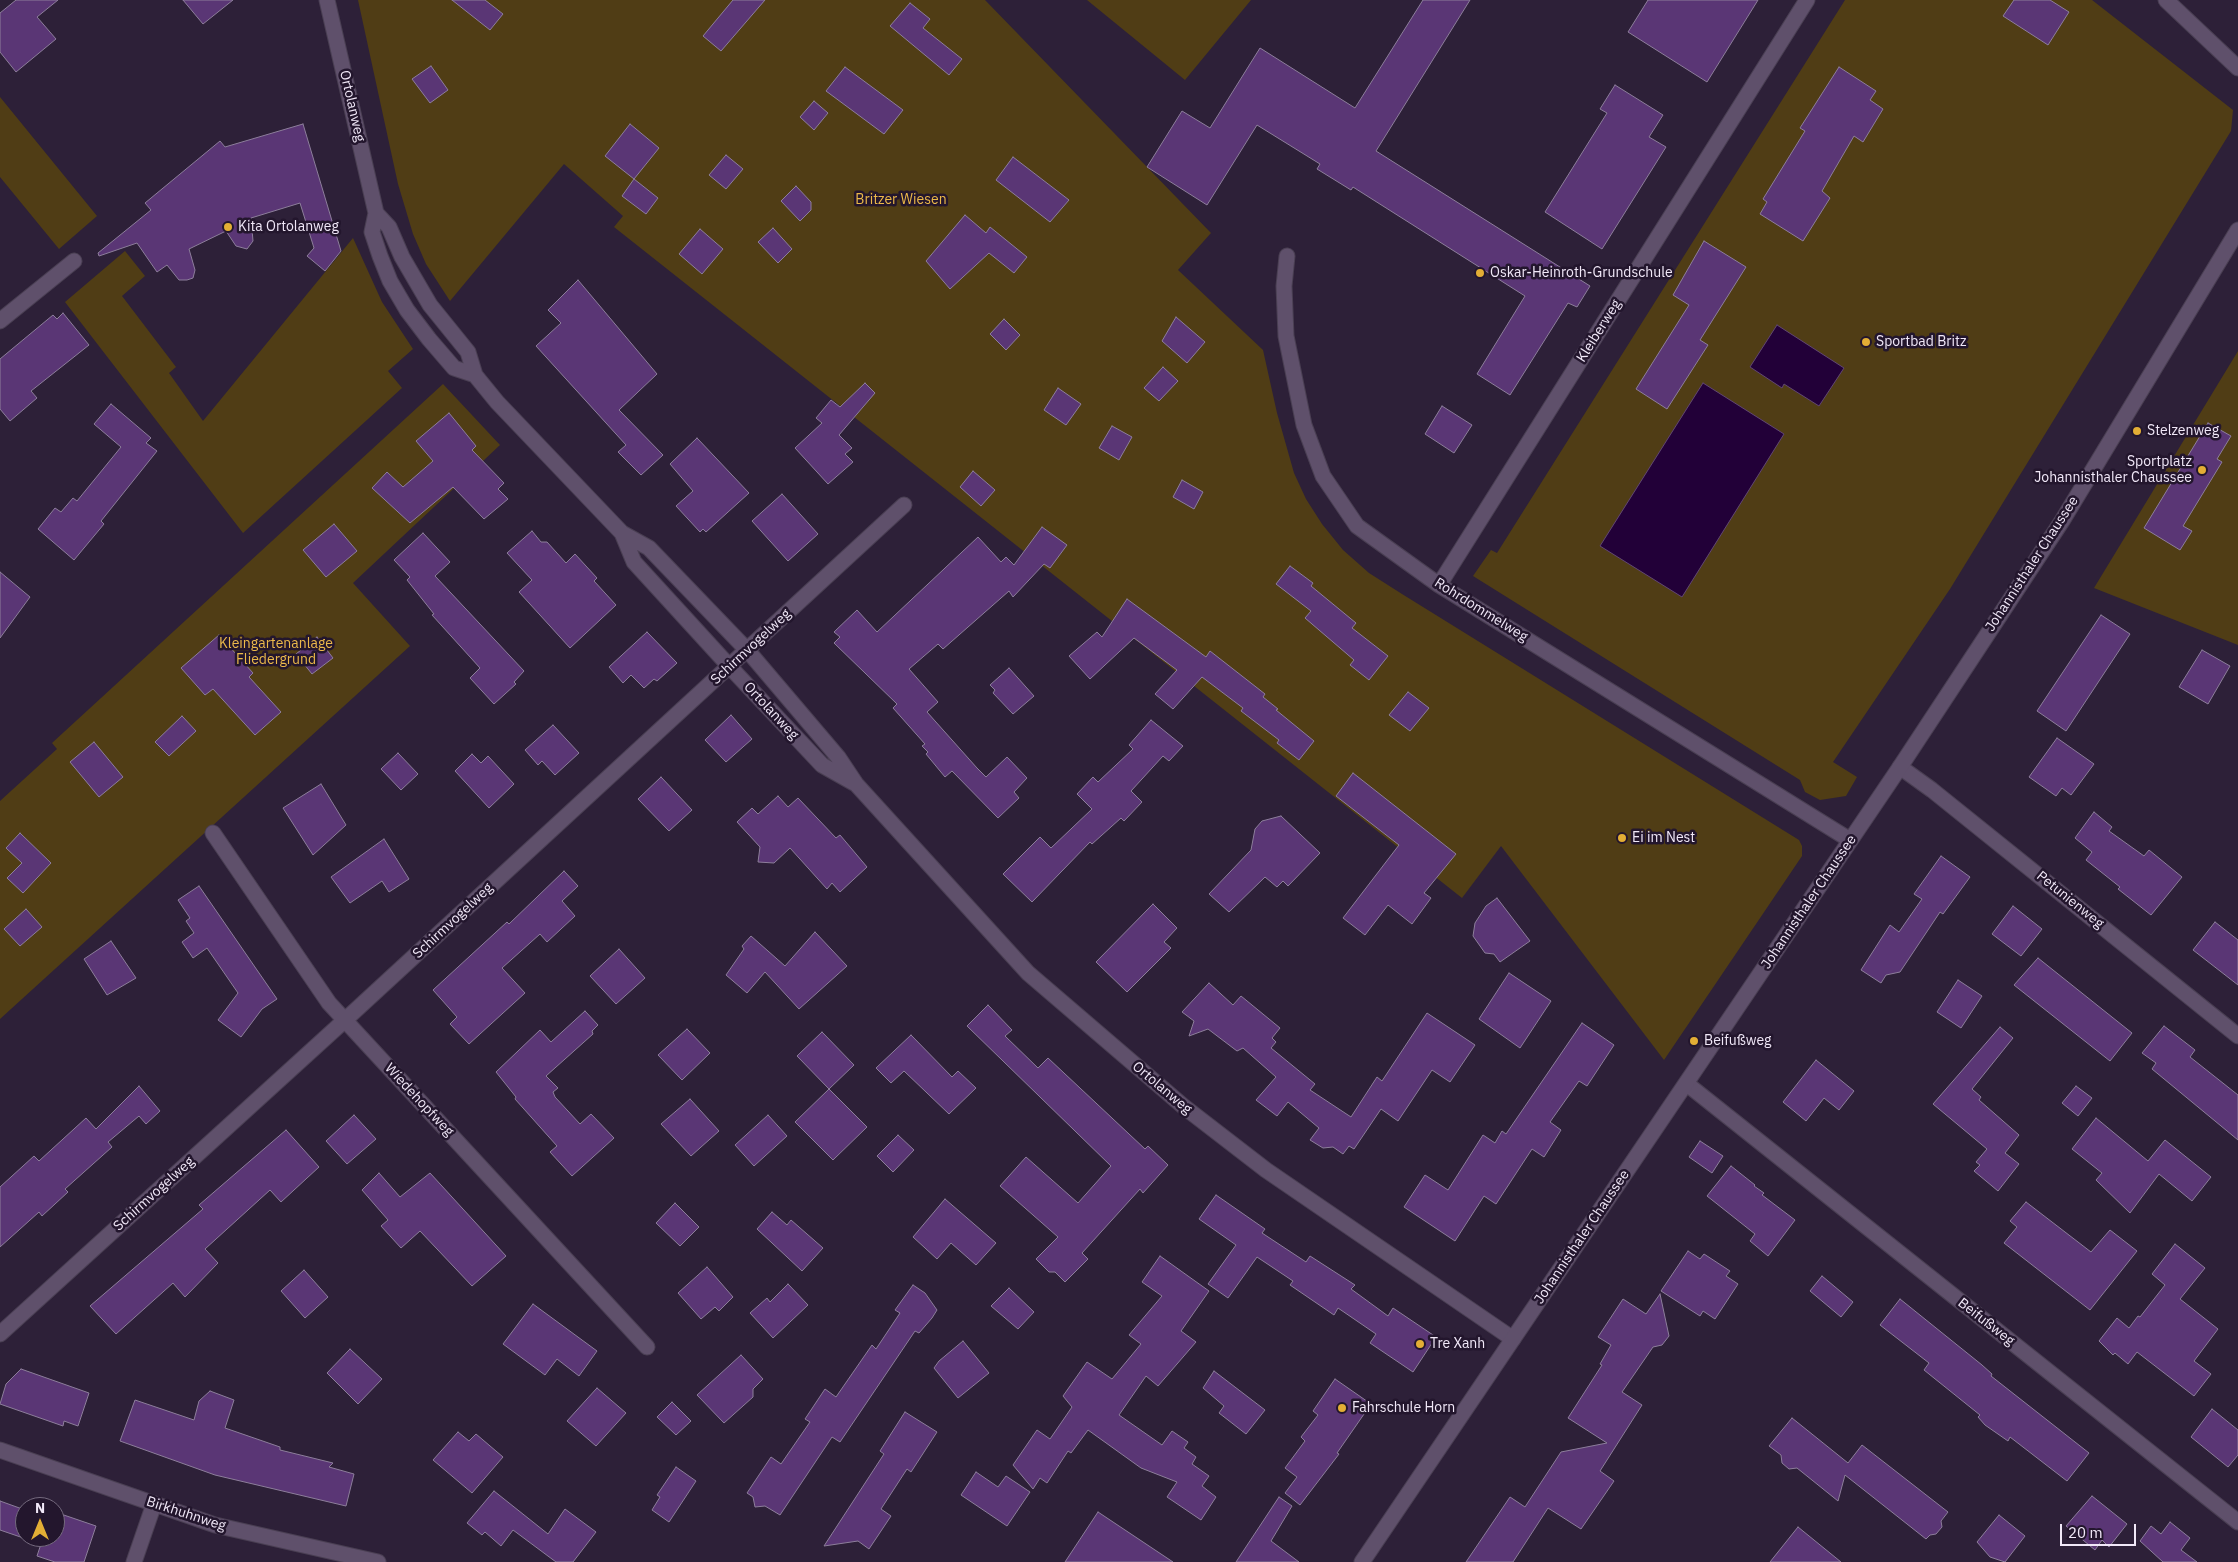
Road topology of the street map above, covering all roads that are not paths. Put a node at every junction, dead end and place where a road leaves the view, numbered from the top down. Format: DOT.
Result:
graph roads {
  1 [pos="327,0"];
  2 [pos="1807,0"];
  3 [pos="2166,0"];
  4 [pos="2238,68"];
  5 [pos="376,212"];
  6 [pos="2238,230"];
  7 [pos="1287,256"];
  8 [pos="74,261"];
  9 [pos="0,321"];
  10 [pos="475,375"];
  11 [pos="904,505"];
  12 [pos="622,534"];
  13 [pos="1439,585"];
  14 [pos="748,650"];
  15 [pos="730,667"];
  16 [pos="1900,767"];
  17 [pos="856,784"];
  18 [pos="213,833"];
  19 [pos="1850,840"];
  20 [pos="345,1020"];
  21 [pos="2238,1036"];
  22 [pos="1687,1084"];
  23 [pos="0,1334"];
  24 [pos="1513,1339"];
  25 [pos="647,1348"];
  26 [pos="0,1450"];
  27 [pos="154,1504"];
  28 [pos="2238,1522"];
  29 [pos="134,1562"];
  30 [pos="378,1562"];
  31 [pos="1362,1562"];
  1 -- 5 [label="street, Ortolanweg"];
  2 -- 13 [label="street, Kleiberweg"];
  3 -- 4 [label="street"];
  5 -- 10 [label="street, Ortolanweg"];
  5 -- 10 [label="street, Ortolanweg"];
  6 -- 16 [label="street, Johannisthaler Chaussee"];
  7 -- 13 [label="street, Rohrdommelweg"];
  8 -- 9 [label="street"];
  10 -- 12 [label="street, Ortolanweg"];
  11 -- 14 [label="street, Schirmvogelweg"];
  12 -- 14 [label="street, Ortolanweg"];
  12 -- 15 [label="street, Ortolanweg"];
  13 -- 19 [label="street, Rohrdommelweg"];
  14 -- 15 [label="street, Schirmvogelweg"];
  14 -- 17 [label="street, Ortolanweg"];
  15 -- 17 [label="street, Ortolanweg"];
  15 -- 20 [label="street, Schirmvogelweg"];
  16 -- 19 [label="street, Johannisthaler Chaussee"];
  16 -- 21 [label="street, Petunienweg"];
  17 -- 24 [label="street, Ortolanweg"];
  18 -- 20 [label="street, Wiedehopfweg"];
  19 -- 22 [label="street, Johannisthaler Chaussee"];
  20 -- 23 [label="street, Schirmvogelweg"];
  20 -- 25 [label="street, Wiedehopfweg"];
  22 -- 24 [label="street, Johannisthaler Chaussee"];
  22 -- 28 [label="street, Beifußweg"];
  24 -- 31 [label="street, Johannisthaler Chaussee"];
  26 -- 27 [label="street, Birkhuhnweg"];
  27 -- 29 [label="street"];
  27 -- 30 [label="street, Birkhuhnweg"];
}
